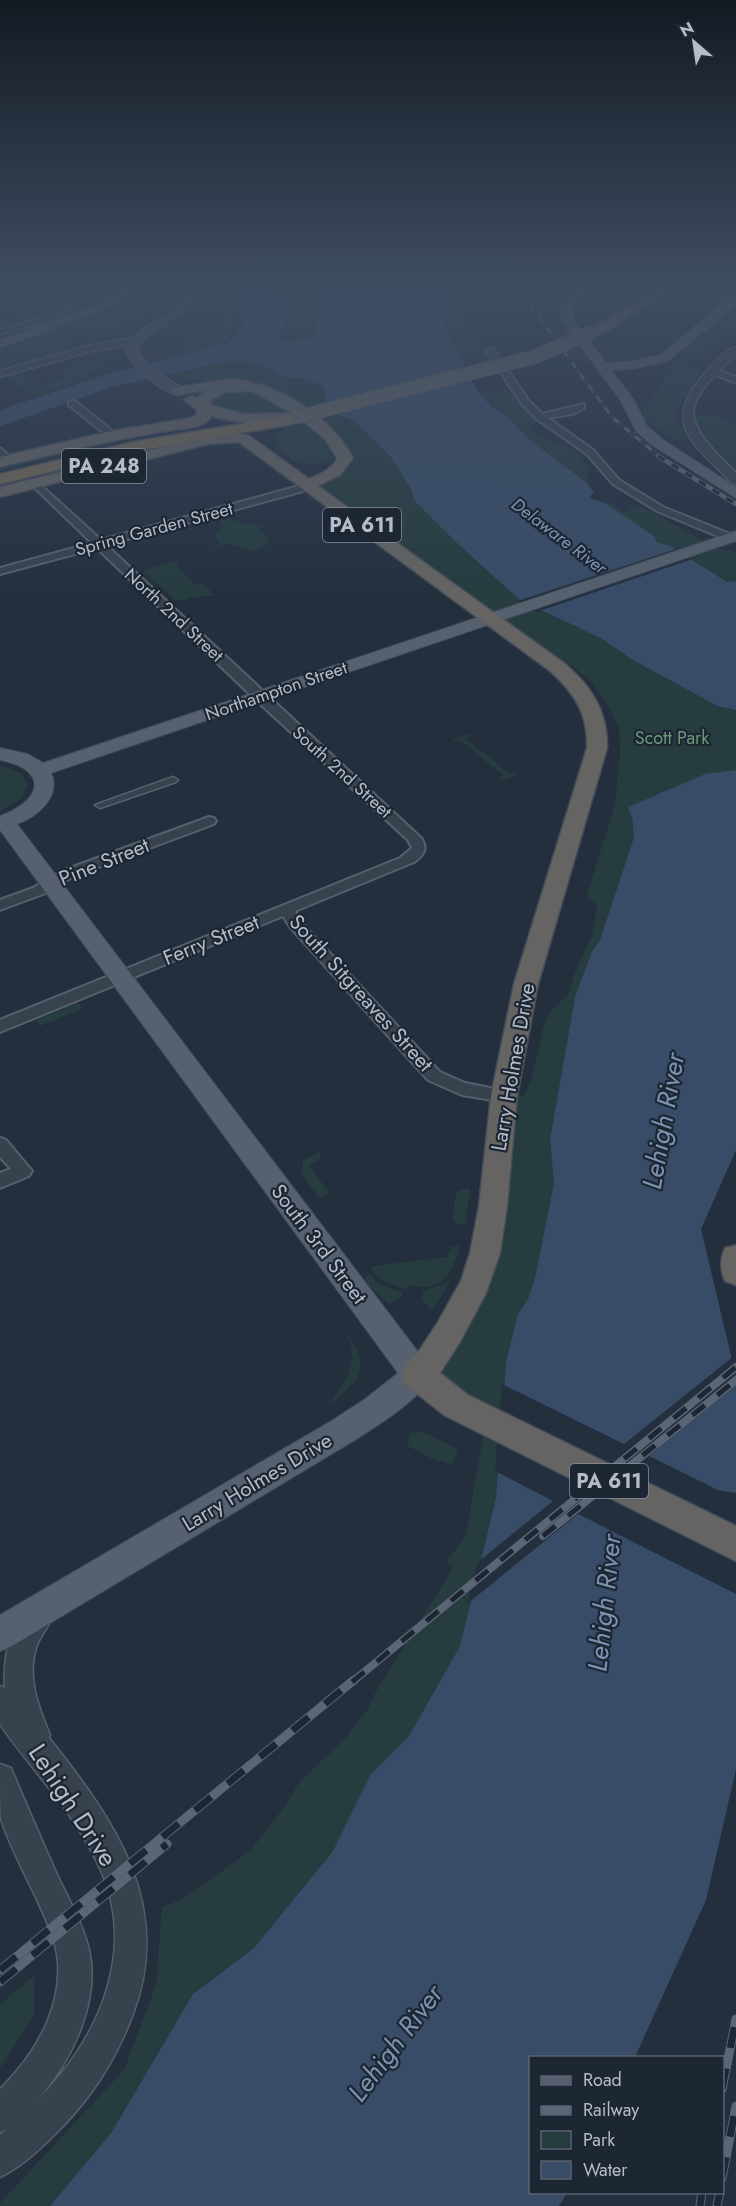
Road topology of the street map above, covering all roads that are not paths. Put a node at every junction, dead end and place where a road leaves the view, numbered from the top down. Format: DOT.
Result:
graph roads {
  1 [pos="179,392"];
  2 [pos="212,392"];
  3 [pos="266,392"];
  4 [pos="397,392"];
  5 [pos="518,392"];
  6 [pos="621,392"];
  7 [pos="696,392"];
  8 [pos="72,403"];
  9 [pos="581,406"];
  10 [pos="204,409"];
  11 [pos="540,417"];
  12 [pos="293,419"];
  13 [pos="269,420"];
  14 [pos="203,430"];
  15 [pos="111,435"];
  16 [pos="137,446"];
  17 [pos="37,453"];
  18 [pos="344,455"];
  19 [pos="275,461"];
  20 [pos="2,462"];
  21 [pos="0,479"];
  22 [pos="736,480"];
  23 [pos="35,483"];
  24 [pos="307,485"];
  25 [pos="0,492"];
  26 [pos="736,494"];
  27 [pos="733,537"];
  28 [pos="99,544"];
  29 [pos="0,571"];
  30 [pos="490,619"];
  31 [pos="260,697"];
  32 [pos="0,754"];
  33 [pos="40,770"];
  34 [pos="172,780"];
  35 [pos="100,805"];
  36 [pos="209,821"];
  37 [pos="3,823"];
  38 [pos="418,850"];
  39 [pos="51,883"];
  40 [pos="0,905"];
  41 [pos="286,909"];
  42 [pos="121,977"];
  43 [pos="0,1026"];
  44 [pos="504,1096"];
  45 [pos="0,1145"];
  46 [pos="0,1181"];
  47 [pos="736,1257"];
  48 [pos="736,1272"];
  49 [pos="417,1375"];
  50 [pos="736,1544"];
  51 [pos="46,1608"];
  52 [pos="0,1634"];
  53 [pos="0,1701"];
  54 [pos="47,1760"];
  55 [pos="0,1779"];
  56 [pos="0,2114"];
  57 [pos="0,2159"];
  1 -- 10 [label="highway"];
  2 -- 10 [label="highway"];
  3 -- 18 [label="highway"];
  4 -- 12 [label="highway, bridge"];
  5 -- 11 [label="street"];
  6 -- 26 [label="main road"];
  7 -- 22 [label="street"];
  8 -- 15 [label="street"];
  9 -- 11 [label="street"];
  10 -- 13 [label="highway"];
  10 -- 15 [label="highway"];
  11 -- 27 [label="street"];
  12 -- 13 [label="highway"];
  12 -- 16 [label="highway"];
  12 -- 19 [label="highway"];
  13 -- 14 [label="highway"];
  14 -- 17 [label="highway"];
  14 -- 20 [label="highway"];
  15 -- 17 [label="highway"];
  16 -- 21 [label="highway"];
  16 -- 23 [label="highway"];
  17 -- 20 [label="highway"];
  18 -- 19 [label="highway"];
  18 -- 24 [label="highway, PA 611"];
  19 -- 23 [label="highway, Larry Holmes Drive / PA 248"];
  19 -- 24 [label="highway, Larry Holmes Drive / PA 248"];
  23 -- 25 [label="highway, PA 248"];
  23 -- 28 [label="street, North 2nd Street"];
  24 -- 28 [label="street, Spring Garden Street"];
  24 -- 30 [label="highway, Larry Holmes Drive / PA 611"];
  27 -- 30 [label="main road, Northampton Street"];
  28 -- 29 [label="street, Spring Garden Street"];
  28 -- 31 [label="street, North 2nd Street"];
  30 -- 31 [label="main road, Northampton Street"];
  30 -- 44 [label="highway, Larry Holmes Drive / PA 611"];
  31 -- 33 [label="main road, Northampton Street"];
  31 -- 38 [label="street, South 2nd Street"];
  32 -- 33 [label="main road"];
  33 -- 37 [label="main road"];
  34 -- 35 [label="street"];
  36 -- 39 [label="street, Pine Street"];
  37 -- 39 [label="main road, South 3rd Street"];
  38 -- 41 [label="street, Ferry Street"];
  39 -- 40 [label="street, Pine Street"];
  39 -- 42 [label="main road, South 3rd Street"];
  41 -- 42 [label="street, Ferry Street"];
  41 -- 44 [label="street, South Sitgreaves Street"];
  42 -- 43 [label="street, Ferry Street"];
  42 -- 49 [label="main road, South 3rd Street"];
  44 -- 49 [label="highway, Larry Holmes Drive / PA 611"];
  45 -- 46 [label="street"];
  47 -- 48 [label="highway"];
  49 -- 50 [label="highway, South 3rd Street / PA 611"];
  49 -- 51 [label="main road, Larry Holmes Drive"];
  51 -- 52 [label="main road, Larry Holmes Drive"];
  51 -- 54 [label="street"];
  53 -- 54 [label="street, Lehigh Drive"];
  54 -- 57 [label="street, Lehigh Drive"];
  55 -- 56 [label="street"];
}
